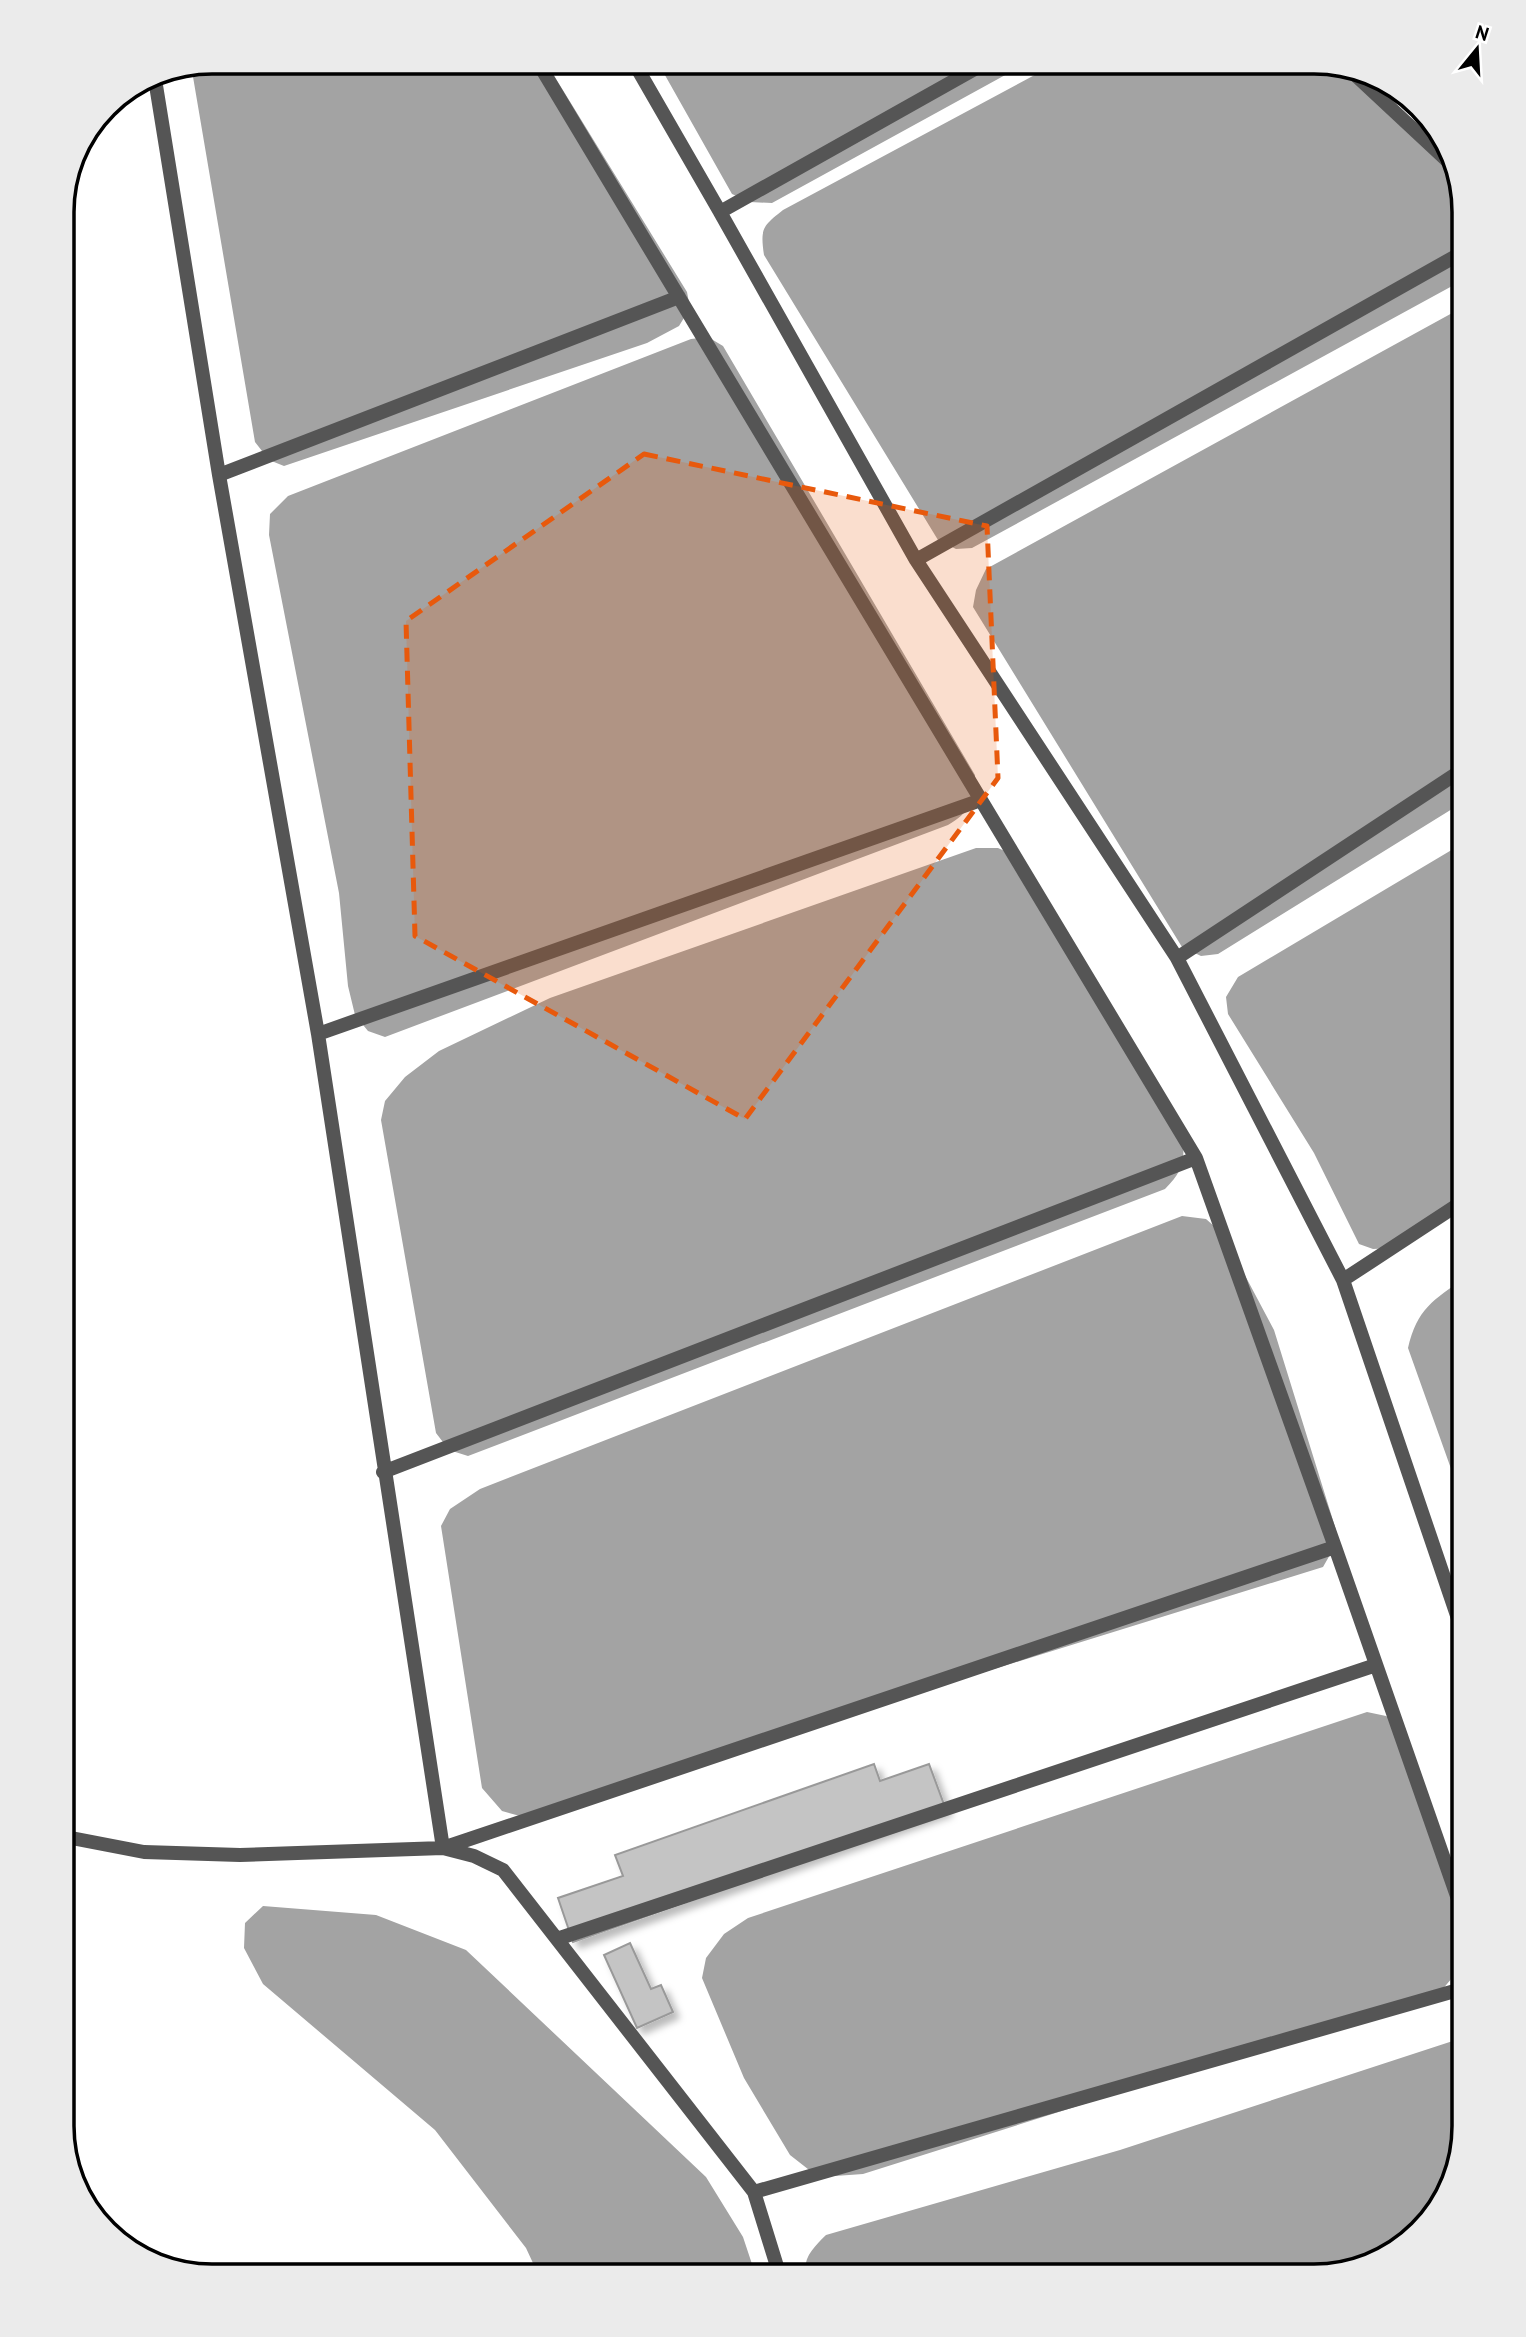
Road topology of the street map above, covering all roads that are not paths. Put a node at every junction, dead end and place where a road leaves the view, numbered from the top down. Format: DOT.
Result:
graph roads {
  1 [pos="545,74"];
  2 [pos="640,74"];
  3 [pos="966,74"];
  4 [pos="1364,83"];
  5 [pos="156,85"];
  6 [pos="1439,153"];
  7 [pos="720,212"];
  8 [pos="1452,258"];
  9 [pos="679,297"];
  10 [pos="219,475"];
  11 [pos="916,560"];
  12 [pos="1452,777"];
  13 [pos="981,800"];
  14 [pos="1177,958"];
  15 [pos="318,1034"];
  16 [pos="1196,1158"];
  17 [pos="1452,1209"];
  18 [pos="1343,1280"];
  19 [pos="383,1472"];
  20 [pos="1335,1547"];
  21 [pos="1452,1601"];
  22 [pos="1376,1665"];
  23 [pos="74,1839"];
  24 [pos="443,1848"];
  25 [pos="1452,1883"];
  26 [pos="557,1939"];
  27 [pos="1452,1992"];
  28 [pos="754,2192"];
  29 [pos="776,2264"];
  1 -- 9 [label="lane"];
  2 -- 7 [label="lane"];
  3 -- 7 [label="lane"];
  4 -- 6 [label="lane"];
  5 -- 10 [label="lane"];
  7 -- 11 [label="lane"];
  8 -- 11 [label="lane"];
  9 -- 10 [label="lane"];
  9 -- 13 [label="lane"];
  10 -- 15 [label="lane"];
  11 -- 14 [label="lane"];
  12 -- 14 [label="lane"];
  13 -- 15 [label="lane"];
  13 -- 16 [label="lane"];
  14 -- 18 [label="lane"];
  15 -- 19 [label="lane"];
  16 -- 19 [label="lane"];
  16 -- 20 [label="lane"];
  17 -- 18 [label="lane"];
  18 -- 21 [label="lane"];
  19 -- 24 [label="lane"];
  20 -- 22 [label="lane"];
  20 -- 24 [label="lane"];
  22 -- 25 [label="lane"];
  22 -- 26 [label="lane"];
  23 -- 24 [label="lane"];
  24 -- 26 [label="lane"];
  26 -- 28 [label="lane"];
  27 -- 28 [label="lane"];
  28 -- 29 [label="lane"];
}
